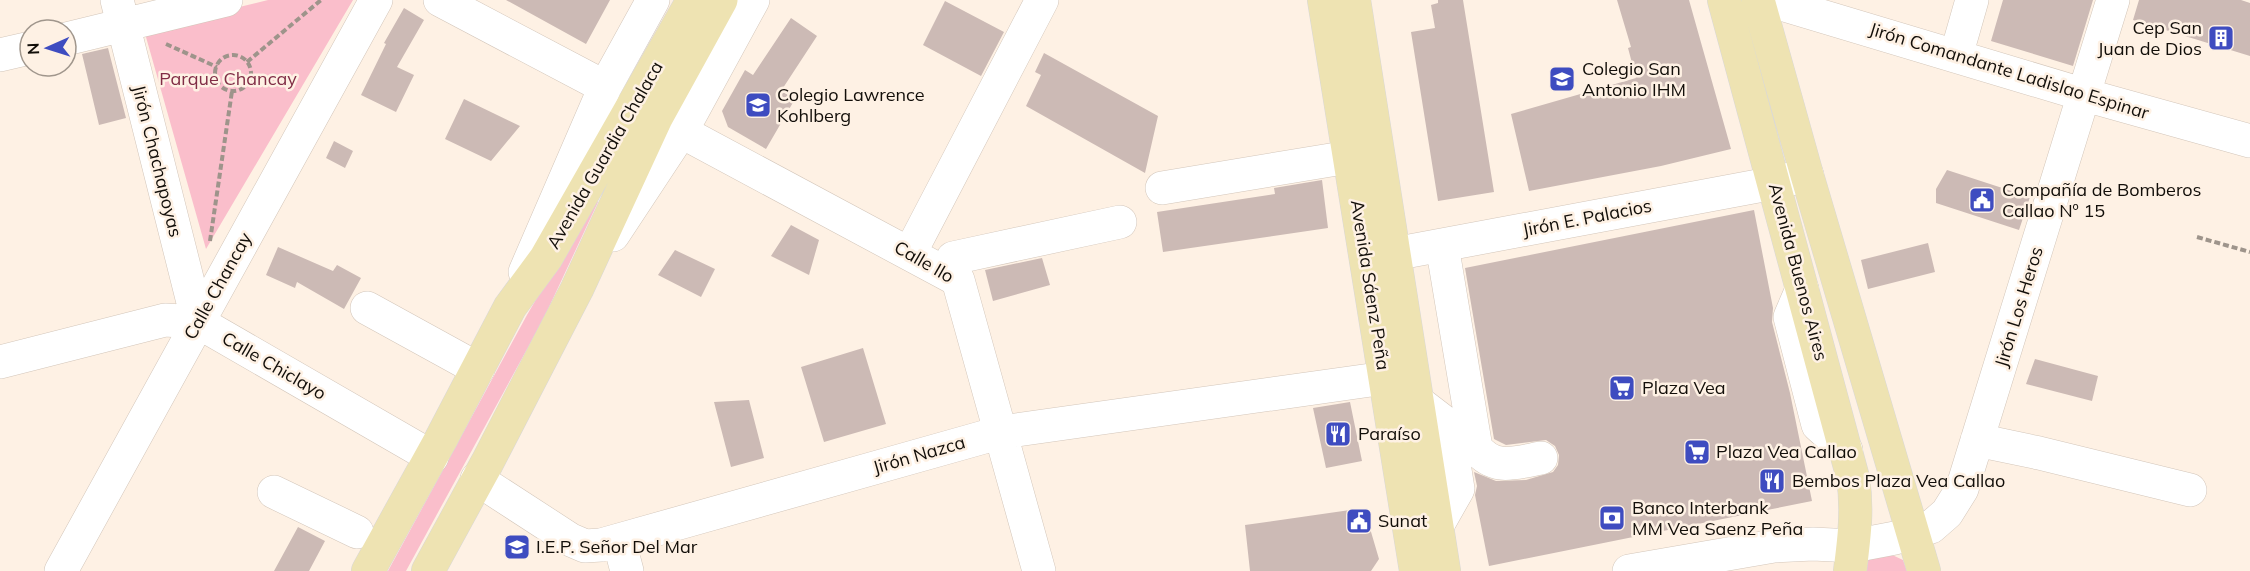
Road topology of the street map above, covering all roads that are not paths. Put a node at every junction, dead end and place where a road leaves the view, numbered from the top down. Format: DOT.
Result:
graph roads {
  1 [pos="226,0"];
  2 [pos="376,0"];
  3 [pos="440,0"];
  4 [pos="653,0"];
  5 [pos="693,0"];
  6 [pos="721,0"];
  7 [pos="753,0"];
  8 [pos="1042,0"];
  9 [pos="1324,0"];
  10 [pos="1354,0"];
  11 [pos="1758,0"];
  12 [pos="1768,0"];
  13 [pos="1972,0"];
  14 [pos="2113,0"];
  15 [pos="1732,2"];
  16 [pos="120,13"];
  17 [pos="78,33"];
  18 [pos="18,51"];
  19 [pos="0,55"];
  20 [pos="1956,56"];
  21 [pos="605,87"];
  22 [pos="2085,95"];
  23 [pos="669,125"];
  24 [pos="2250,141"];
  25 [pos="1349,157"];
  26 [pos="1807,175"];
  27 [pos="1774,183"];
  28 [pos="1162,188"];
  29 [pos="936,205"];
  30 [pos="1120,222"];
  31 [pos="1442,245"];
  32 [pos="910,253"];
  33 [pos="1380,257"];
  34 [pos="956,269"];
  35 [pos="510,307"];
  36 [pos="367,308"];
  37 [pos="198,322"];
  38 [pos="0,362"];
  39 [pos="478,369"];
  40 [pos="1385,378"];
  41 [pos="1002,432"];
  42 [pos="1977,440"];
  43 [pos="432,457"];
  44 [pos="1540,458"];
  45 [pos="477,479"];
  46 [pos="2190,490"];
  47 [pos="274,492"];
  48 [pos="357,532"];
  49 [pos="1912,534"];
  50 [pos="623,556"];
  51 [pos="1852,559"];
  52 [pos="61,571"];
  53 [pos="368,571"];
  54 [pos="428,571"];
  55 [pos="1039,571"];
  56 [pos="1416,571"];
  57 [pos="1444,571"];
  58 [pos="1629,571"];
  59 [pos="1924,571"];
  1 -- 16 [label="street"];
  2 -- 37 [label="street, Calle Chancay"];
  3 -- 21 [label="street"];
  4 -- 21 [label="street, Avenida Guardia Chalaca"];
  5 -- 35 [label="main road, Avenida Guardia Chalaca"];
  6 -- 23 [label="main road, Avenida Guardia Chalaca"];
  7 -- 23 [label="street, Avenida Guardia Chalaca"];
  8 -- 29 [label="street"];
  9 -- 25 [label="main road, Avenida Sáenz Peña"];
  10 -- 33 [label="main road, Avenida Sáenz Peña"];
  11 -- 26 [label="main road, Avenida Buenos Aires"];
  12 -- 20 [label="street, Jirón Comandante Ladislao Espinar"];
  13 -- 20 [label="street"];
  14 -- 22 [label="street, Jirón Los Heros"];
  15 -- 27 [label="main road, Avenida Buenos Aires"];
  16 -- 17 [label="street"];
  16 -- 37 [label="street, Jirón Chachapoyas"];
  18 -- 19 [label="street"];
  20 -- 22 [label="street, Jirón Comandante Ladislao Espinar"];
  21 -- 35 [label="street, Avenida Guardia Chalaca"];
  22 -- 24 [label="street, Jirón Comandante Ladislao Espinar"];
  22 -- 42 [label="street, Jirón Los Heros"];
  23 -- 32 [label="street, Calle Ilo"];
  23 -- 45 [label="main road, Avenida Guardia Chalaca"];
  25 -- 28 [label="street"];
  25 -- 33 [label="main road, Avenida Sáenz Peña"];
  26 -- 27 [label="street, Jirón E. Palacios"];
  26 -- 49 [label="main road, Avenida Buenos Aires"];
  27 -- 31 [label="street, Jirón E. Palacios"];
  27 -- 51 [label="main road, Avenida Buenos Aires"];
  29 -- 32 [label="street"];
  29 -- 34 [label="street"];
  30 -- 34 [label="street"];
  31 -- 33 [label="street, Jirón E. Palacios"];
  31 -- 44 [label="street"];
  32 -- 34 [label="street, Calle Ilo"];
  33 -- 40 [label="main road, Avenida Sáenz Peña"];
  33 -- 57 [label="main road, Avenida Sáenz Peña"];
  34 -- 41 [label="street, Calle Ilo"];
  35 -- 39 [label="main road, Avenida Guardia Chalaca"];
  36 -- 39 [label="street"];
  37 -- 38 [label="street, Calle Chiclayo"];
  37 -- 43 [label="street, Calle Chiclayo"];
  37 -- 52 [label="street, Calle Chancay"];
  39 -- 43 [label="main road, Avenida Guardia Chalaca"];
  40 -- 41 [label="street, Jirón Nazca"];
  40 -- 56 [label="main road, Avenida Sáenz Peña"];
  41 -- 50 [label="street, Jirón Nazca"];
  41 -- 55 [label="street, Calle Ilo"];
  42 -- 46 [label="street"];
  42 -- 49 [label="street, Jirón Los Heros"];
  43 -- 53 [label="main road, Avenida Guardia Chalaca"];
  45 -- 50 [label="street, Jirón Nazca"];
  45 -- 54 [label="main road, Avenida Guardia Chalaca"];
  47 -- 48 [label="street"];
  49 -- 51 [label="street, Jirón Los Heros"];
  49 -- 59 [label="main road, Avenida Buenos Aires"];
  51 -- 58 [label="street, Jirón Los Heros"];
}
